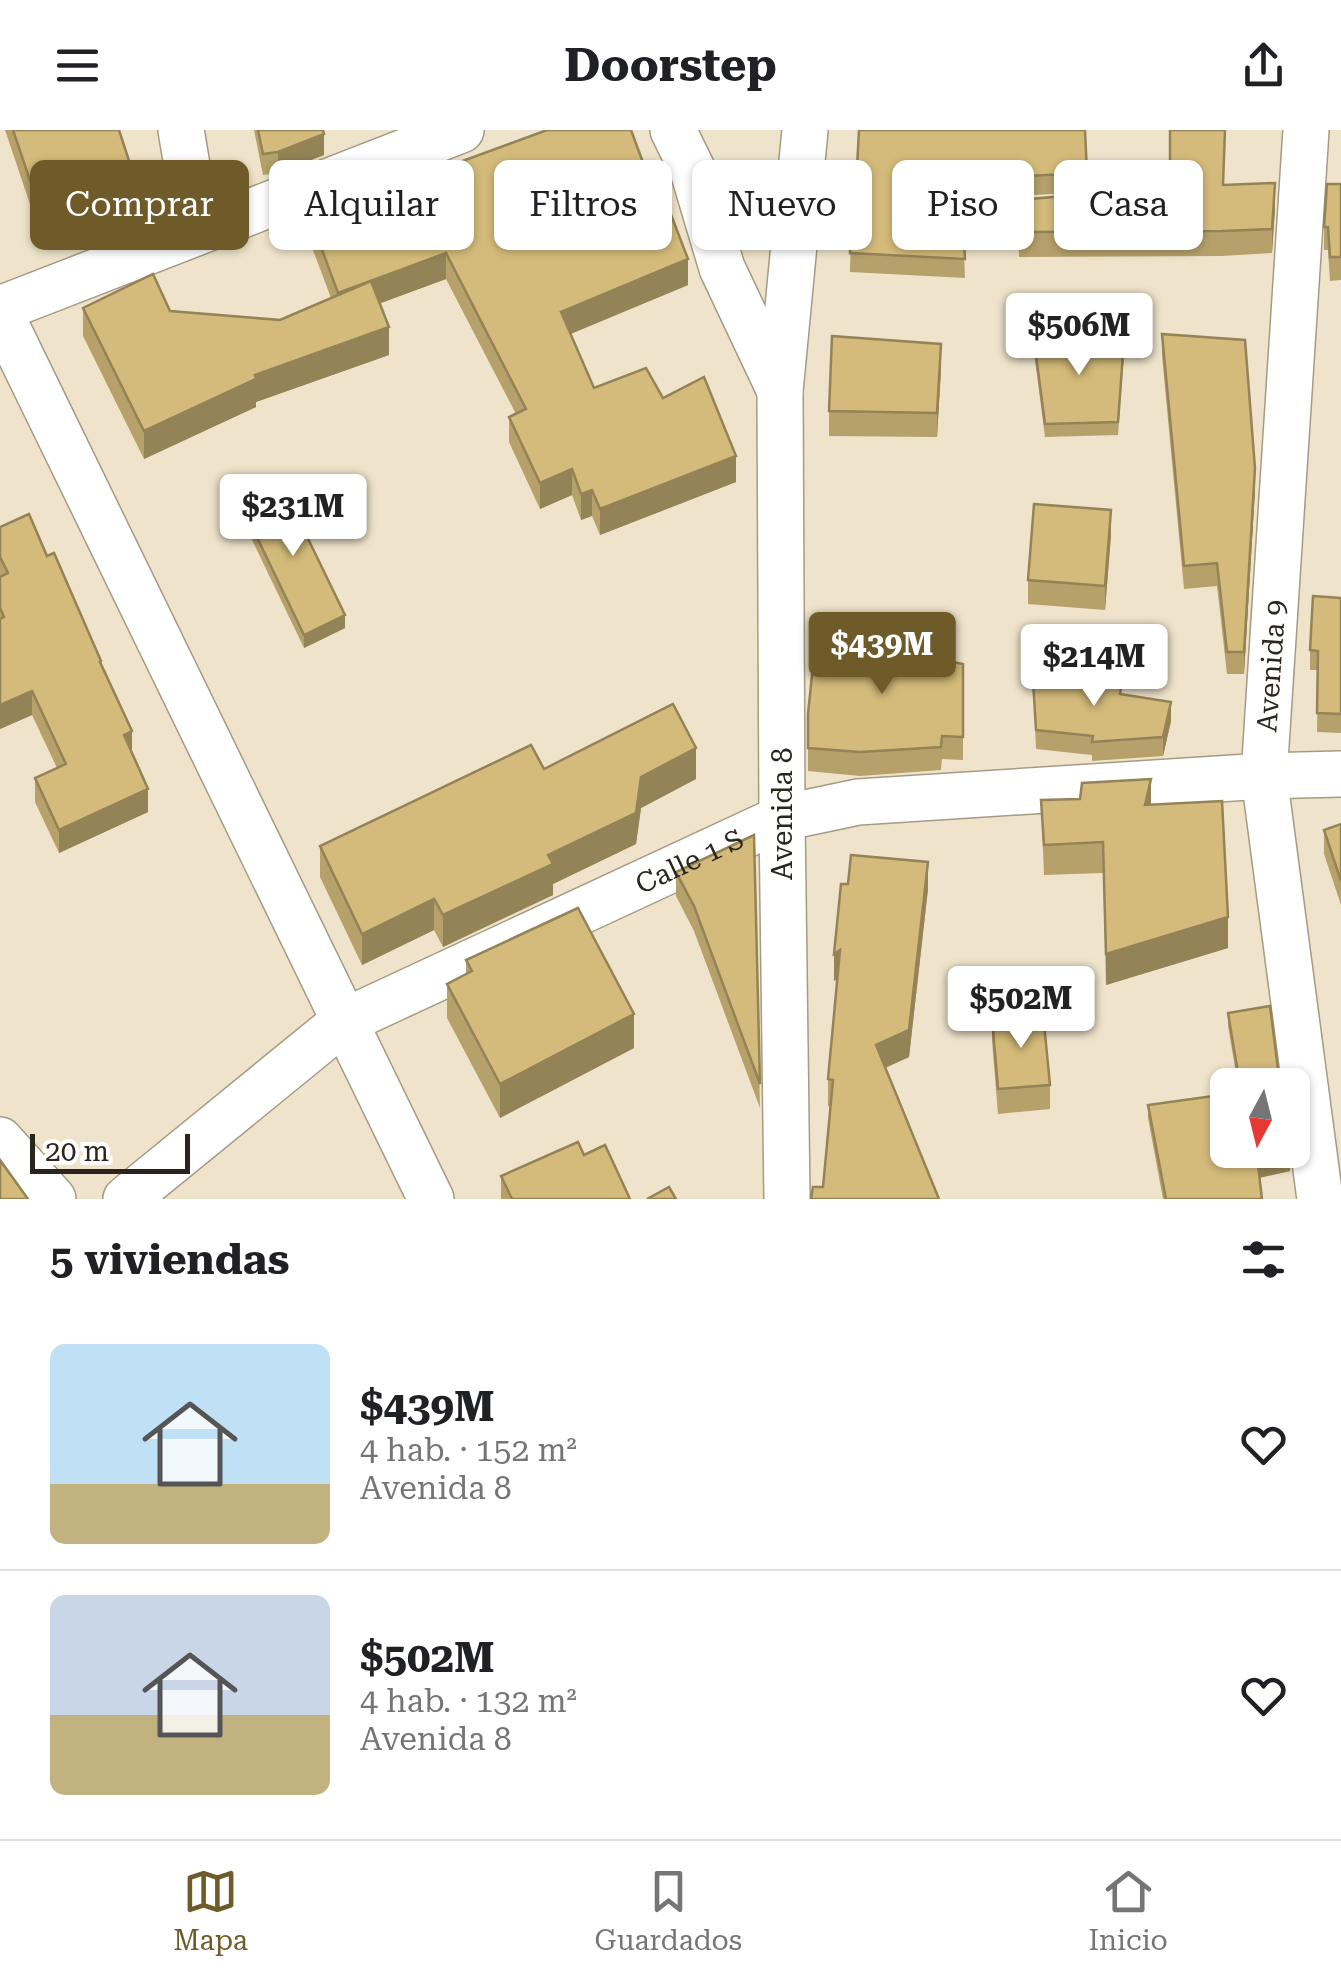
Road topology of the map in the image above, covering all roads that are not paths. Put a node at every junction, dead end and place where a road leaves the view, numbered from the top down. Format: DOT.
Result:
graph roads {
  1 [pos="182,130"];
  2 [pos="461,130"];
  3 [pos="673,130"];
  4 [pos="805,130"];
  5 [pos="1306,130"];
  6 [pos="187,160"];
  7 [pos="249,211"];
  8 [pos="151,250"];
  9 [pos="0,311"];
  10 [pos="780,391"];
  11 [pos="1341,774"];
  12 [pos="1264,776"];
  13 [pos="782,818"];
  14 [pos="344,1022"];
  15 [pos="0,1140"];
  16 [pos="52,1199"];
  17 [pos="126,1199"];
  18 [pos="431,1199"];
  19 [pos="787,1199"];
  20 [pos="1320,1199"];
  1 -- 6 [label="street"];
  2 -- 7 [label="street"];
  3 -- 10 [label="street"];
  4 -- 10 [label="street, Avenida 8"];
  5 -- 12 [label="street, Avenida 9"];
  8 -- 9 [label="street"];
  9 -- 14 [label="street"];
  10 -- 13 [label="street, Avenida 8"];
  11 -- 12 [label="street, Calle 1 S"];
  12 -- 13 [label="street, Calle 1 S"];
  12 -- 20 [label="street, Avenida 9"];
  13 -- 14 [label="street, Calle 1 S"];
  13 -- 19 [label="street, Avenida 8"];
  14 -- 17 [label="street, Calle 1 S"];
  14 -- 18 [label="street"];
  15 -- 16 [label="street"];
}
